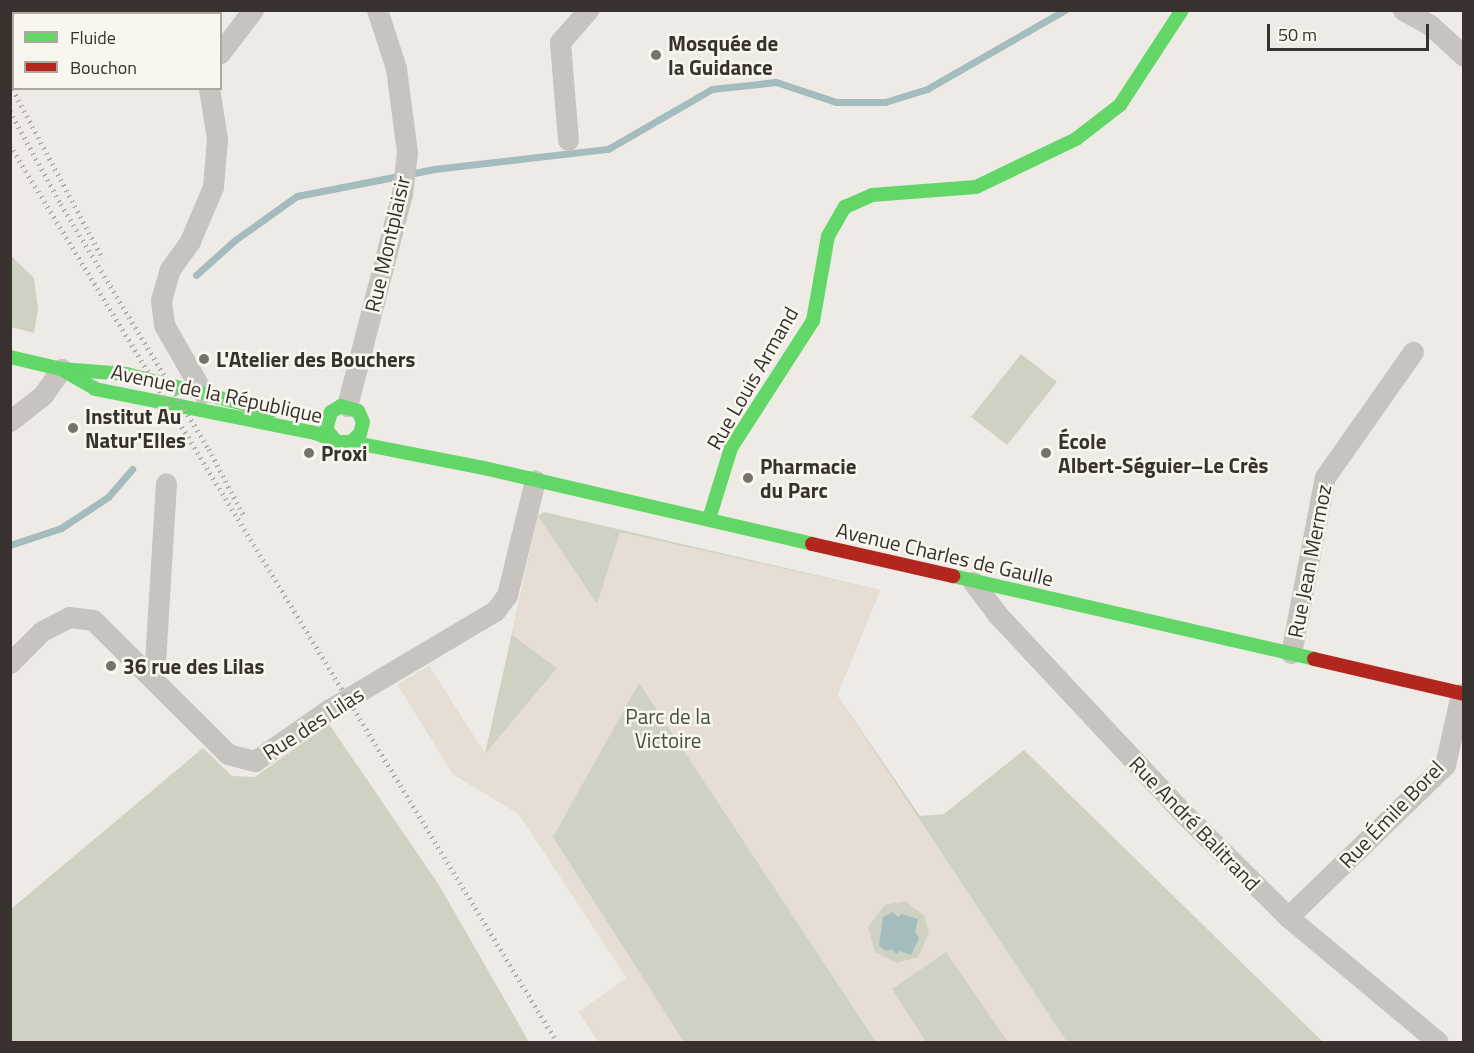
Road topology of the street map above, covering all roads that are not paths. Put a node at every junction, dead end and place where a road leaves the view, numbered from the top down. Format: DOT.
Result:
graph roads {
  1 [pos="253,10"];
  2 [pos="377,10"];
  3 [pos="588,10"];
  4 [pos="1182,10"];
  5 [pos="1403,10"];
  6 [pos="222,50"];
  7 [pos="1464,56"];
  8 [pos="208,90"];
  9 [pos="568,140"];
  10 [pos="1413,352"];
  11 [pos="10,357"];
  12 [pos="61,369"];
  13 [pos="203,393"];
  14 [pos="347,406"];
  15 [pos="10,421"];
  16 [pos="363,422"];
  17 [pos="326,423"];
  18 [pos="334,440"];
  19 [pos="351,442"];
  20 [pos="418,454"];
  21 [pos="535,480"];
  22 [pos="166,483"];
  23 [pos="709,519"];
  24 [pos="973,582"];
  25 [pos="1291,653"];
  26 [pos="10,663"];
  27 [pos="154,679"];
  28 [pos="1462,694"];
  29 [pos="1288,917"];
  30 [pos="1438,1042"];
  1 -- 6 [label="street"];
  2 -- 14 [label="street, Rue Montplaisir"];
  3 -- 9 [label="street"];
  4 -- 23 [label="main road, Rue Louis Armand"];
  5 -- 7 [label="street"];
  8 -- 13 [label="street"];
  10 -- 25 [label="street, Rue Jean Mermoz"];
  11 -- 12 [label="main road, Avenue de la République"];
  12 -- 13 [label="main road, Avenue de la République"];
  12 -- 15 [label="street"];
  12 -- 18 [label="main road, Avenue de la République"];
  13 -- 17 [label="main road"];
  14 -- 16 [label="main road"];
  14 -- 17 [label="main road"];
  16 -- 19 [label="main road"];
  16 -- 20 [label="main road, Avenue Charles de Gaulle"];
  17 -- 18 [label="main road"];
  18 -- 19 [label="main road"];
  19 -- 20 [label="main road, Avenue Charles de Gaulle"];
  20 -- 21 [label="main road, Avenue Charles de Gaulle"];
  21 -- 23 [label="main road, Avenue Charles de Gaulle"];
  21 -- 27 [label="street, Rue des Lilas"];
  22 -- 27 [label="street"];
  23 -- 24 [label="main road, Avenue Charles de Gaulle"];
  24 -- 25 [label="main road, Avenue Charles de Gaulle"];
  24 -- 29 [label="street, Rue André Balitrand"];
  25 -- 28 [label="main road, Avenue Charles de Gaulle"];
  26 -- 27 [label="street, Rue des Lilas"];
  28 -- 29 [label="street, Rue Émile Borel"];
  29 -- 30 [label="street, Rue André Balitrand"];
}
